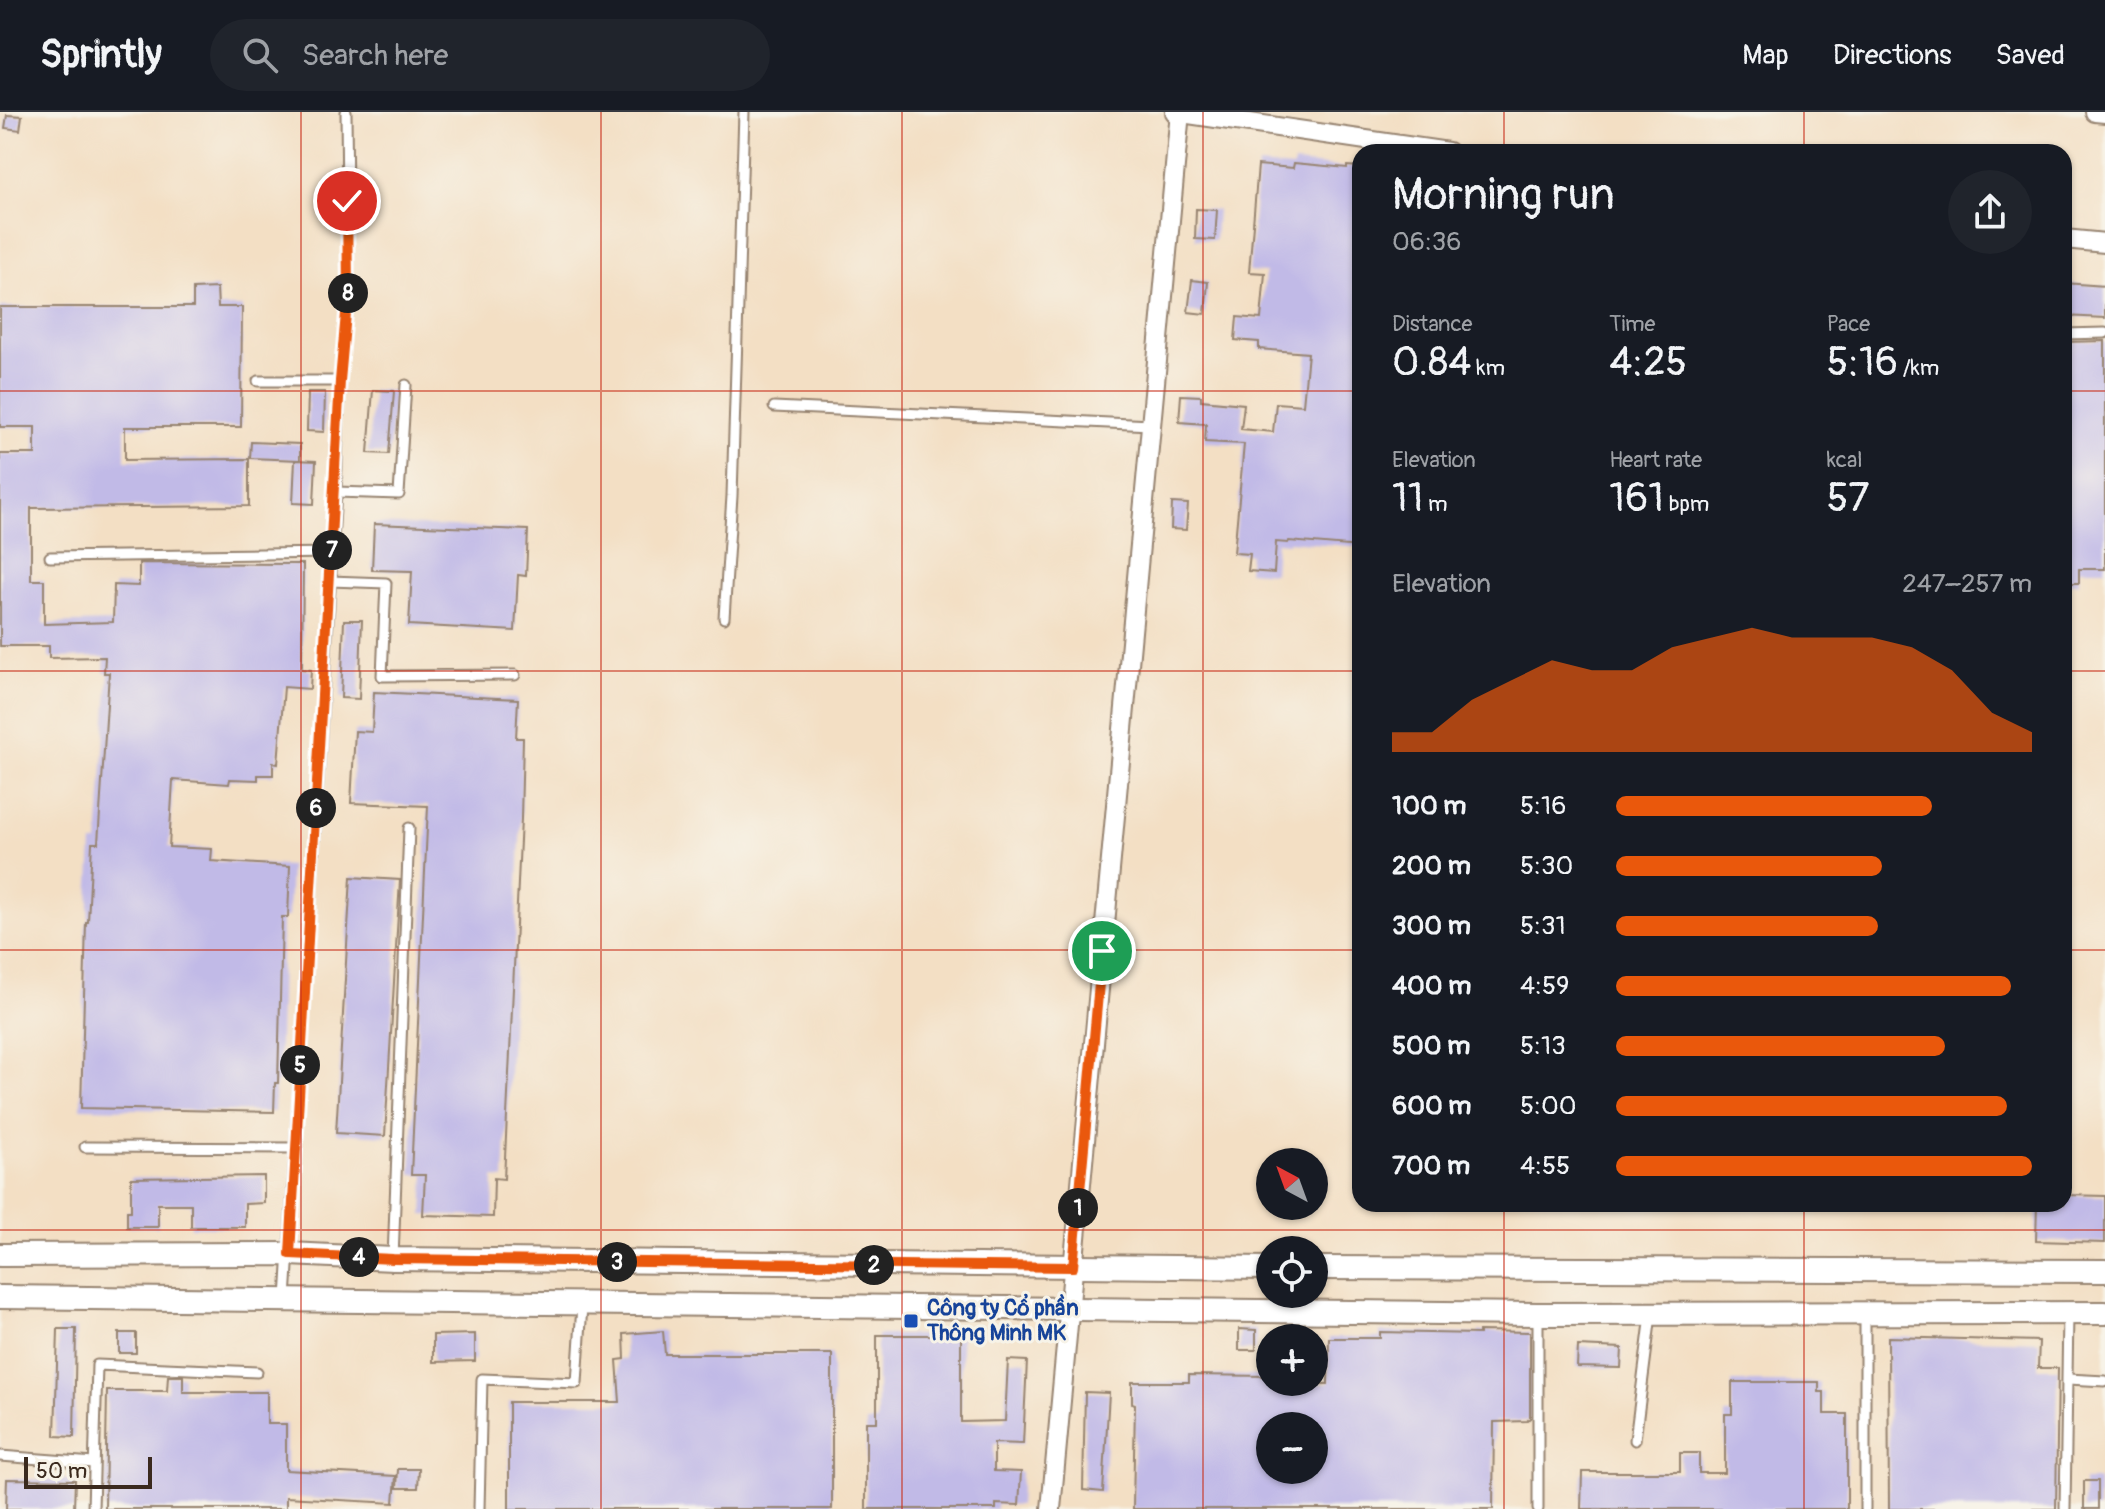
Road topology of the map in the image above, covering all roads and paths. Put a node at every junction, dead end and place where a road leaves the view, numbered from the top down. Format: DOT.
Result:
graph roads {
  1 [pos="346,112"];
  2 [pos="744,112"];
  3 [pos="1178,112"];
  4 [pos="2095,112"];
  5 [pos="2105,113"];
  6 [pos="1394,144"];
  7 [pos="2072,240"];
  8 [pos="2105,243"];
  9 [pos="2105,333"];
  10 [pos="2072,334"];
  11 [pos="258,381"];
  12 [pos="340,381"];
  13 [pos="406,385"];
  14 [pos="774,407"];
  15 [pos="1151,425"];
  16 [pos="336,492"];
  17 [pos="332,553"];
  18 [pos="50,557"];
  19 [pos="330,581"];
  20 [pos="724,618"];
  21 [pos="515,675"];
  22 [pos="409,828"];
  23 [pos="85,1147"];
  24 [pos="295,1148"];
  25 [pos="290,1254"];
  26 [pos="0,1255"];
  27 [pos="393,1259"];
  28 [pos="1073,1267"];
  29 [pos="1256,1268"];
  30 [pos="1328,1268"];
  31 [pos="2105,1271"];
  32 [pos="0,1297"];
  33 [pos="285,1300"];
  34 [pos="582,1305"];
  35 [pos="1070,1310"];
  36 [pos="1651,1312"];
  37 [pos="1865,1313"];
  38 [pos="2068,1313"];
  39 [pos="2105,1313"];
  40 [pos="1538,1314"];
  41 [pos="257,1372"];
  42 [pos="2068,1379"];
  43 [pos="2105,1381"];
  44 [pos="1635,1440"];
  45 [pos="0,1456"];
  46 [pos="94,1463"];
  47 [pos="93,1509"];
  48 [pos="479,1509"];
  49 [pos="1051,1509"];
  50 [pos="1538,1509"];
  51 [pos="1865,1509"];
  52 [pos="2065,1509"];
  1 -- 12 [label="lane"];
  2 -- 20 [label="lane"];
  3 -- 6 [label="street"];
  3 -- 15 [label="street"];
  4 -- 5 [label="street"];
  7 -- 8 [label="street"];
  9 -- 10 [label="lane"];
  11 -- 12 [label="lane"];
  12 -- 16 [label="lane"];
  13 -- 16 [label="lane"];
  14 -- 15 [label="lane"];
  15 -- 28 [label="street"];
  16 -- 17 [label="lane"];
  17 -- 18 [label="lane"];
  17 -- 19 [label="lane"];
  19 -- 21 [label="lane"];
  19 -- 24 [label="lane"];
  22 -- 27 [label="lane"];
  23 -- 24 [label="lane"];
  24 -- 25 [label="lane"];
  25 -- 26 [label="street"];
  25 -- 27 [label="street"];
  25 -- 33 [label="lane"];
  27 -- 28 [label="street"];
  28 -- 29 [label="street"];
  28 -- 35 [label="street"];
  30 -- 31 [label="street"];
  32 -- 33 [label="street"];
  33 -- 34 [label="street"];
  34 -- 35 [label="street"];
  34 -- 48 [label="lane"];
  35 -- 40 [label="street"];
  35 -- 49 [label="street"];
  36 -- 37 [label="street"];
  36 -- 40 [label="street"];
  36 -- 44 [label="lane"];
  37 -- 38 [label="street"];
  37 -- 51 [label="lane"];
  38 -- 39 [label="street"];
  38 -- 42 [label="lane"];
  40 -- 50 [label="lane"];
  41 -- 46 [label="lane"];
  42 -- 43 [label="lane"];
  42 -- 52 [label="lane"];
  45 -- 46 [label="lane"];
  46 -- 47 [label="lane"];
}
